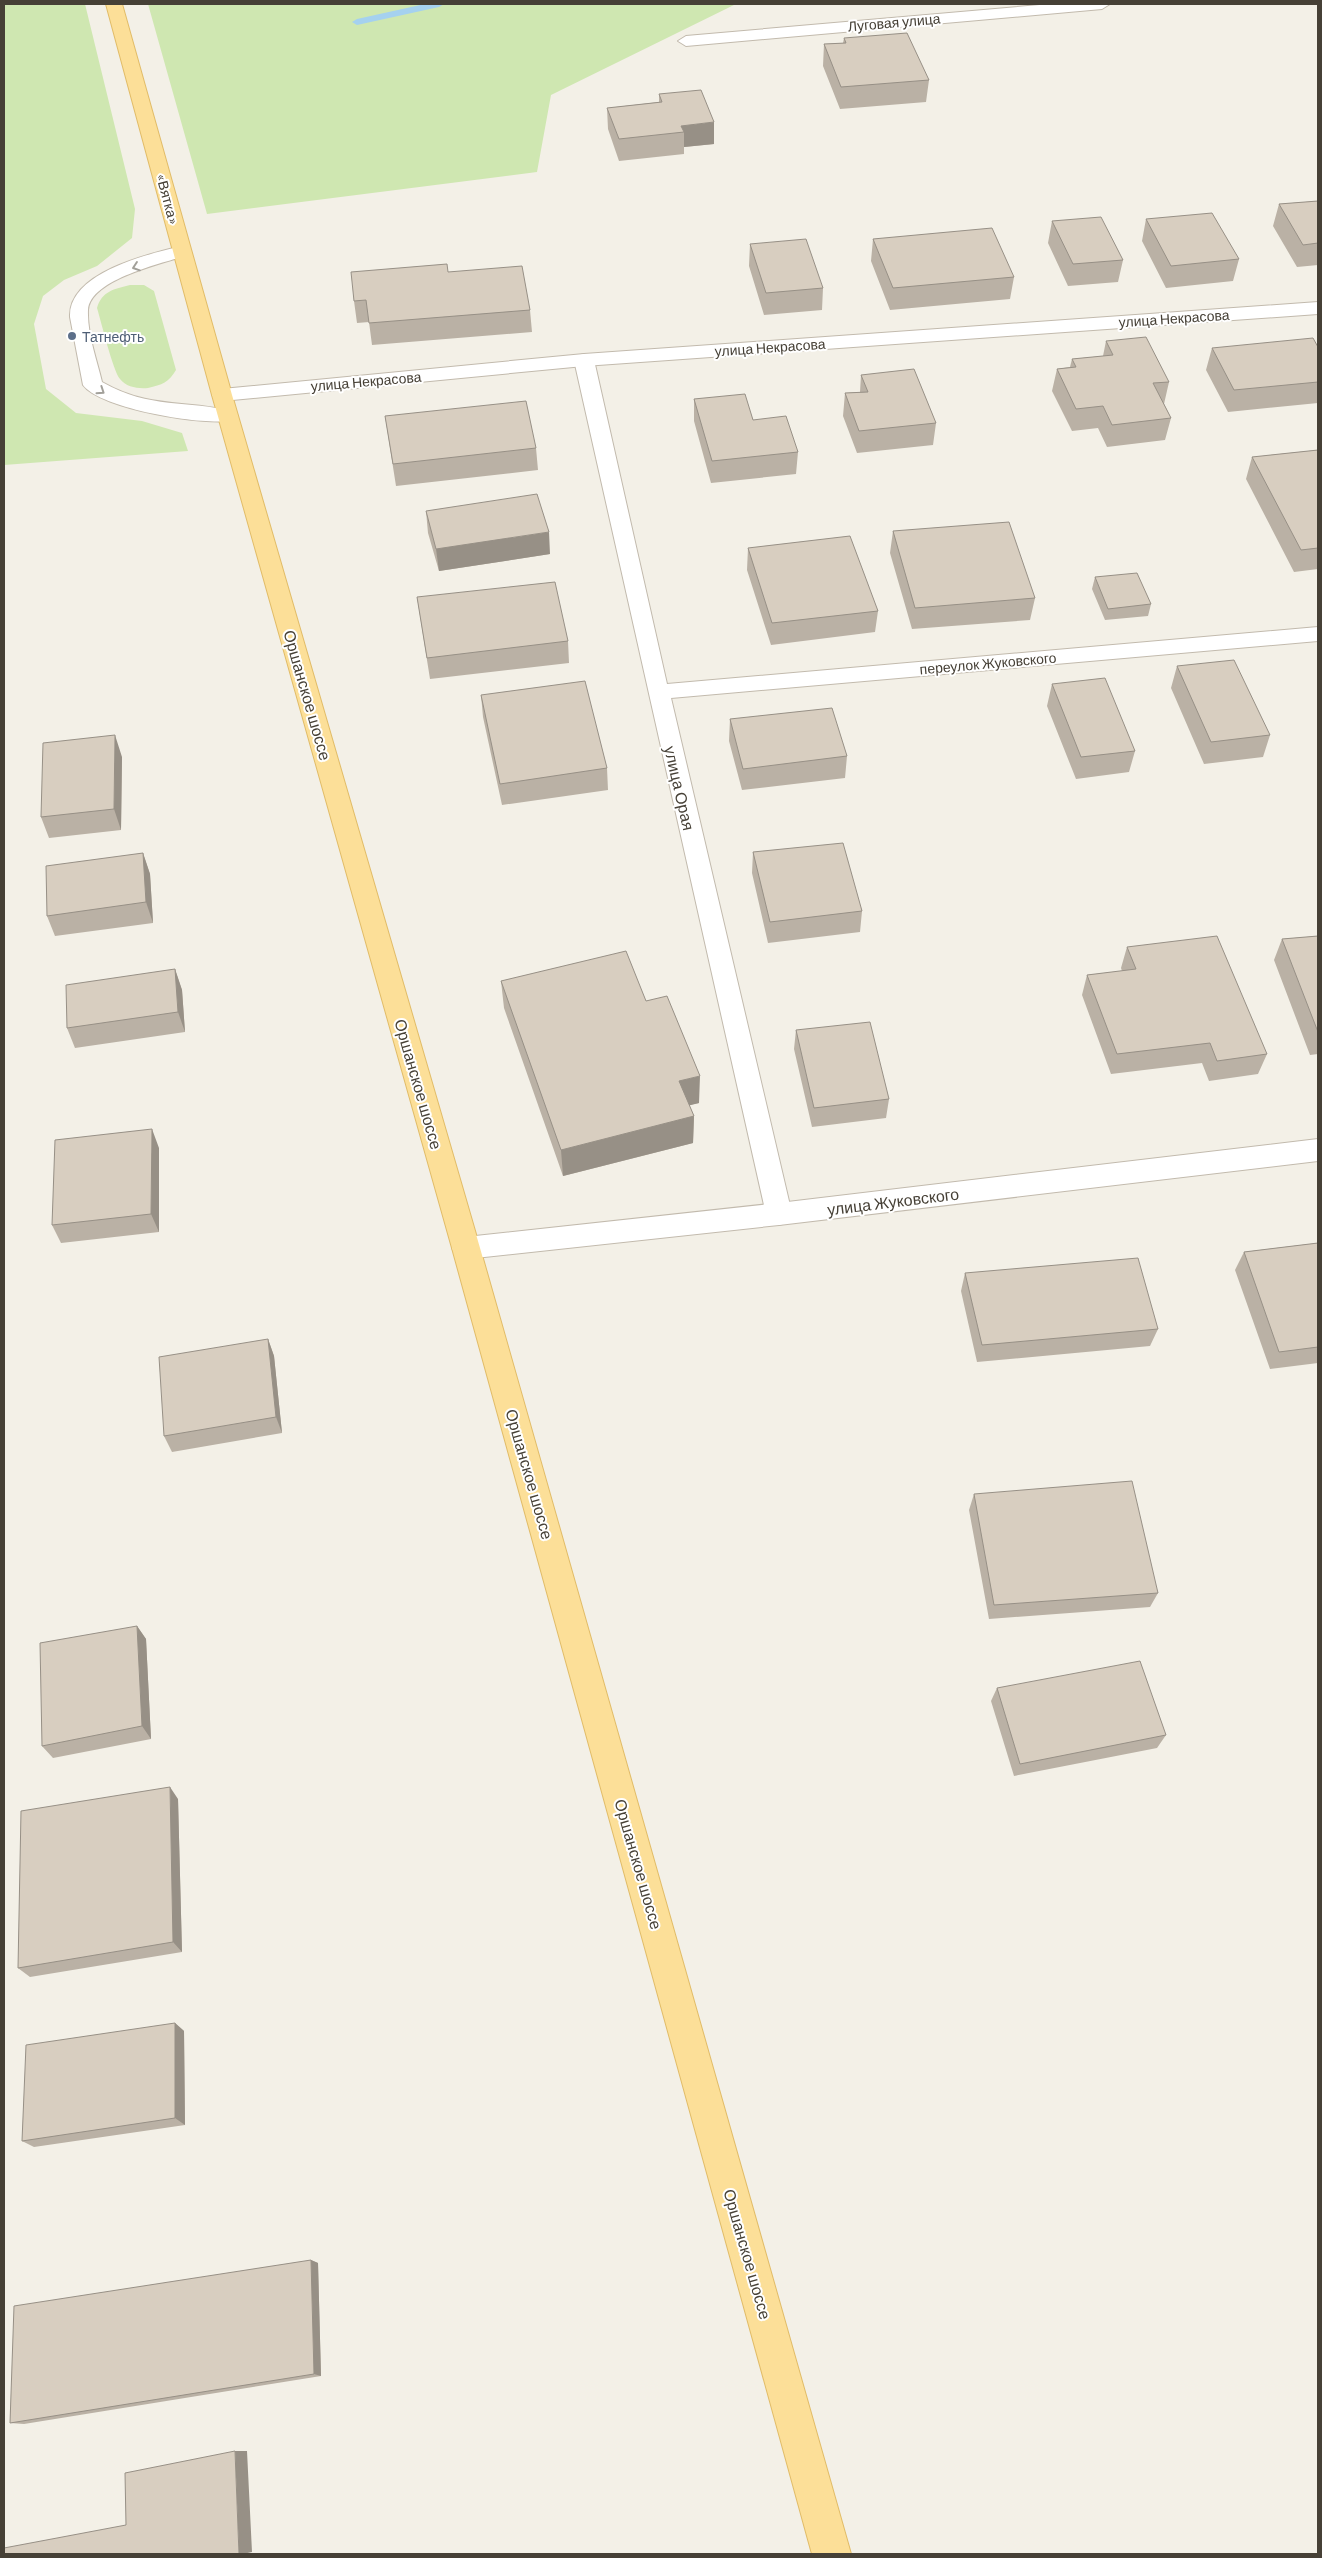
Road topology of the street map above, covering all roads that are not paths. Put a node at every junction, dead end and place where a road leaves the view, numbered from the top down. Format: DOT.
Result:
graph roads {
  1 [pos="114,4"];
  2 [pos="1102,4"];
  3 [pos="686,41"];
  4 [pos="182,251"];
  5 [pos="1317,311"];
  6 [pos="584,360"];
  7 [pos="225,405"];
  8 [pos="1318,634"];
  9 [pos="658,692"];
  10 [pos="1318,1150"];
  11 [pos="779,1214"];
  12 [pos="466,1248"];
  13 [pos="832,2554"];
  1 -- 4 [label="main road, «Вятка»"];
  2 -- 3 [label="street, Луговая улица"];
  4 -- 7 [label="main road, «Вятка»"];
  4 -- 7 [label="street, улица Некрасова, one-way"];
  5 -- 6 [label="street, улица Некрасова"];
  6 -- 7 [label="street, улица Некрасова"];
  6 -- 9 [label="street, улица Орая"];
  7 -- 12 [label="main road, Оршанское шоссе"];
  8 -- 9 [label="street, переулок Жуковского"];
  9 -- 11 [label="street, улица Орая"];
  10 -- 11 [label="street, улица Жуковского"];
  11 -- 12 [label="street, улица Жуковского"];
  12 -- 13 [label="main road, Оршанское шоссе"];
}
